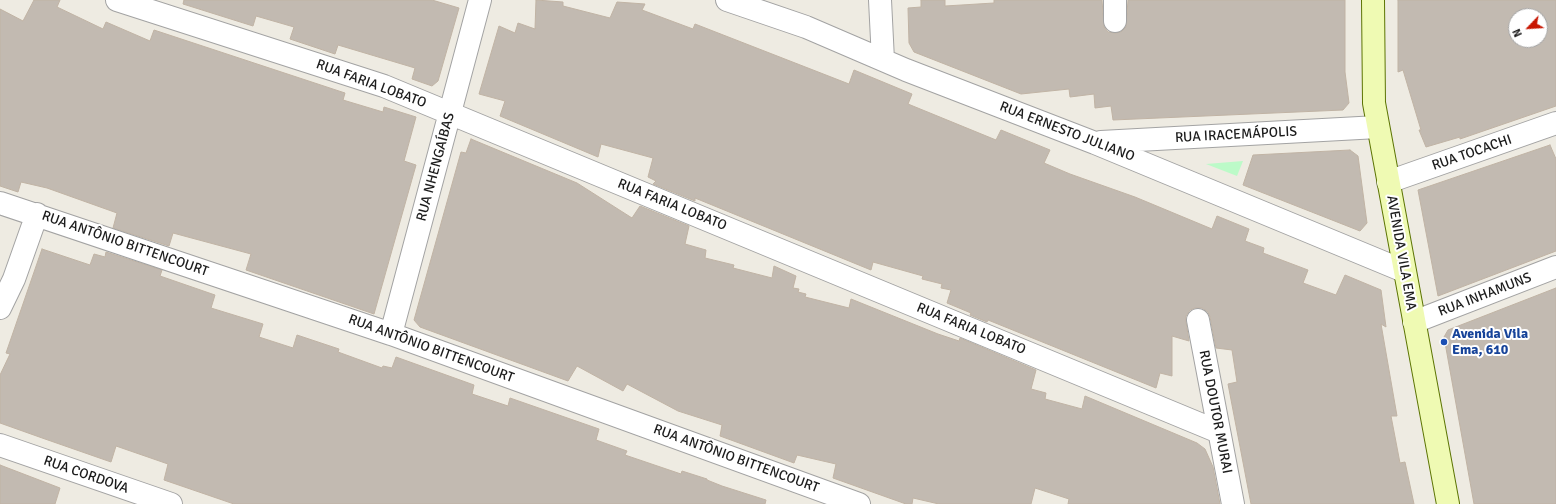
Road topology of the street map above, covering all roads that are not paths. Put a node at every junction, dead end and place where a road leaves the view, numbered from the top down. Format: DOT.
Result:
graph roads {
  1 [pos="117,0"];
  2 [pos="480,0"];
  3 [pos="727,0"];
  4 [pos="880,0"];
  5 [pos="1115,0"];
  6 [pos="1373,0"];
  7 [pos="1115,21"];
  8 [pos="883,60"];
  9 [pos="451,114"];
  10 [pos="1556,123"];
  11 [pos="1378,127"];
  12 [pos="1095,143"];
  13 [pos="1388,182"];
  14 [pos="0,203"];
  15 [pos="37,214"];
  16 [pos="1556,267"];
  17 [pos="1404,271"];
  18 [pos="0,308"];
  19 [pos="1198,320"];
  20 [pos="1414,322"];
  21 [pos="391,334"];
  22 [pos="1219,432"];
  23 [pos="0,445"];
  24 [pos="171,504"];
  25 [pos="859,504"];
  26 [pos="1233,504"];
  27 [pos="1448,504"];
  1 -- 9 [label="street, RUA FARIA LOBATO"];
  2 -- 9 [label="street, RUA NHENGAÍBAS"];
  3 -- 8 [label="street, RUA ERNESTO JULIANO"];
  4 -- 8 [label="street"];
  5 -- 7 [label="street"];
  6 -- 11 [label="main road, AVENIDA VILA EMA"];
  8 -- 12 [label="street, RUA ERNESTO JULIANO"];
  9 -- 21 [label="street, RUA NHENGAÍBAS"];
  9 -- 22 [label="street, RUA FARIA LOBATO"];
  10 -- 13 [label="street, RUA TOCACHI"];
  11 -- 12 [label="street, RUA IRACEMÁPOLIS"];
  11 -- 13 [label="main road, AVENIDA VILA EMA"];
  12 -- 17 [label="street, RUA ERNESTO JULIANO"];
  13 -- 17 [label="main road, AVENIDA VILA EMA"];
  14 -- 15 [label="street, RUA ANTÔNIO BITTENCOURT"];
  15 -- 18 [label="street"];
  15 -- 21 [label="street, RUA ANTÔNIO BITTENCOURT"];
  16 -- 20 [label="street, RUA INHAMUNS"];
  17 -- 20 [label="main road, AVENIDA VILA EMA"];
  19 -- 22 [label="street, RUA DOUTOR MURAI"];
  20 -- 27 [label="main road, AVENIDA VILA EMA"];
  21 -- 25 [label="street, RUA ANTÔNIO BITTENCOURT"];
  22 -- 26 [label="street, RUA DOUTOR MURAI"];
  23 -- 24 [label="street, RUA CORDOVA"];
}
